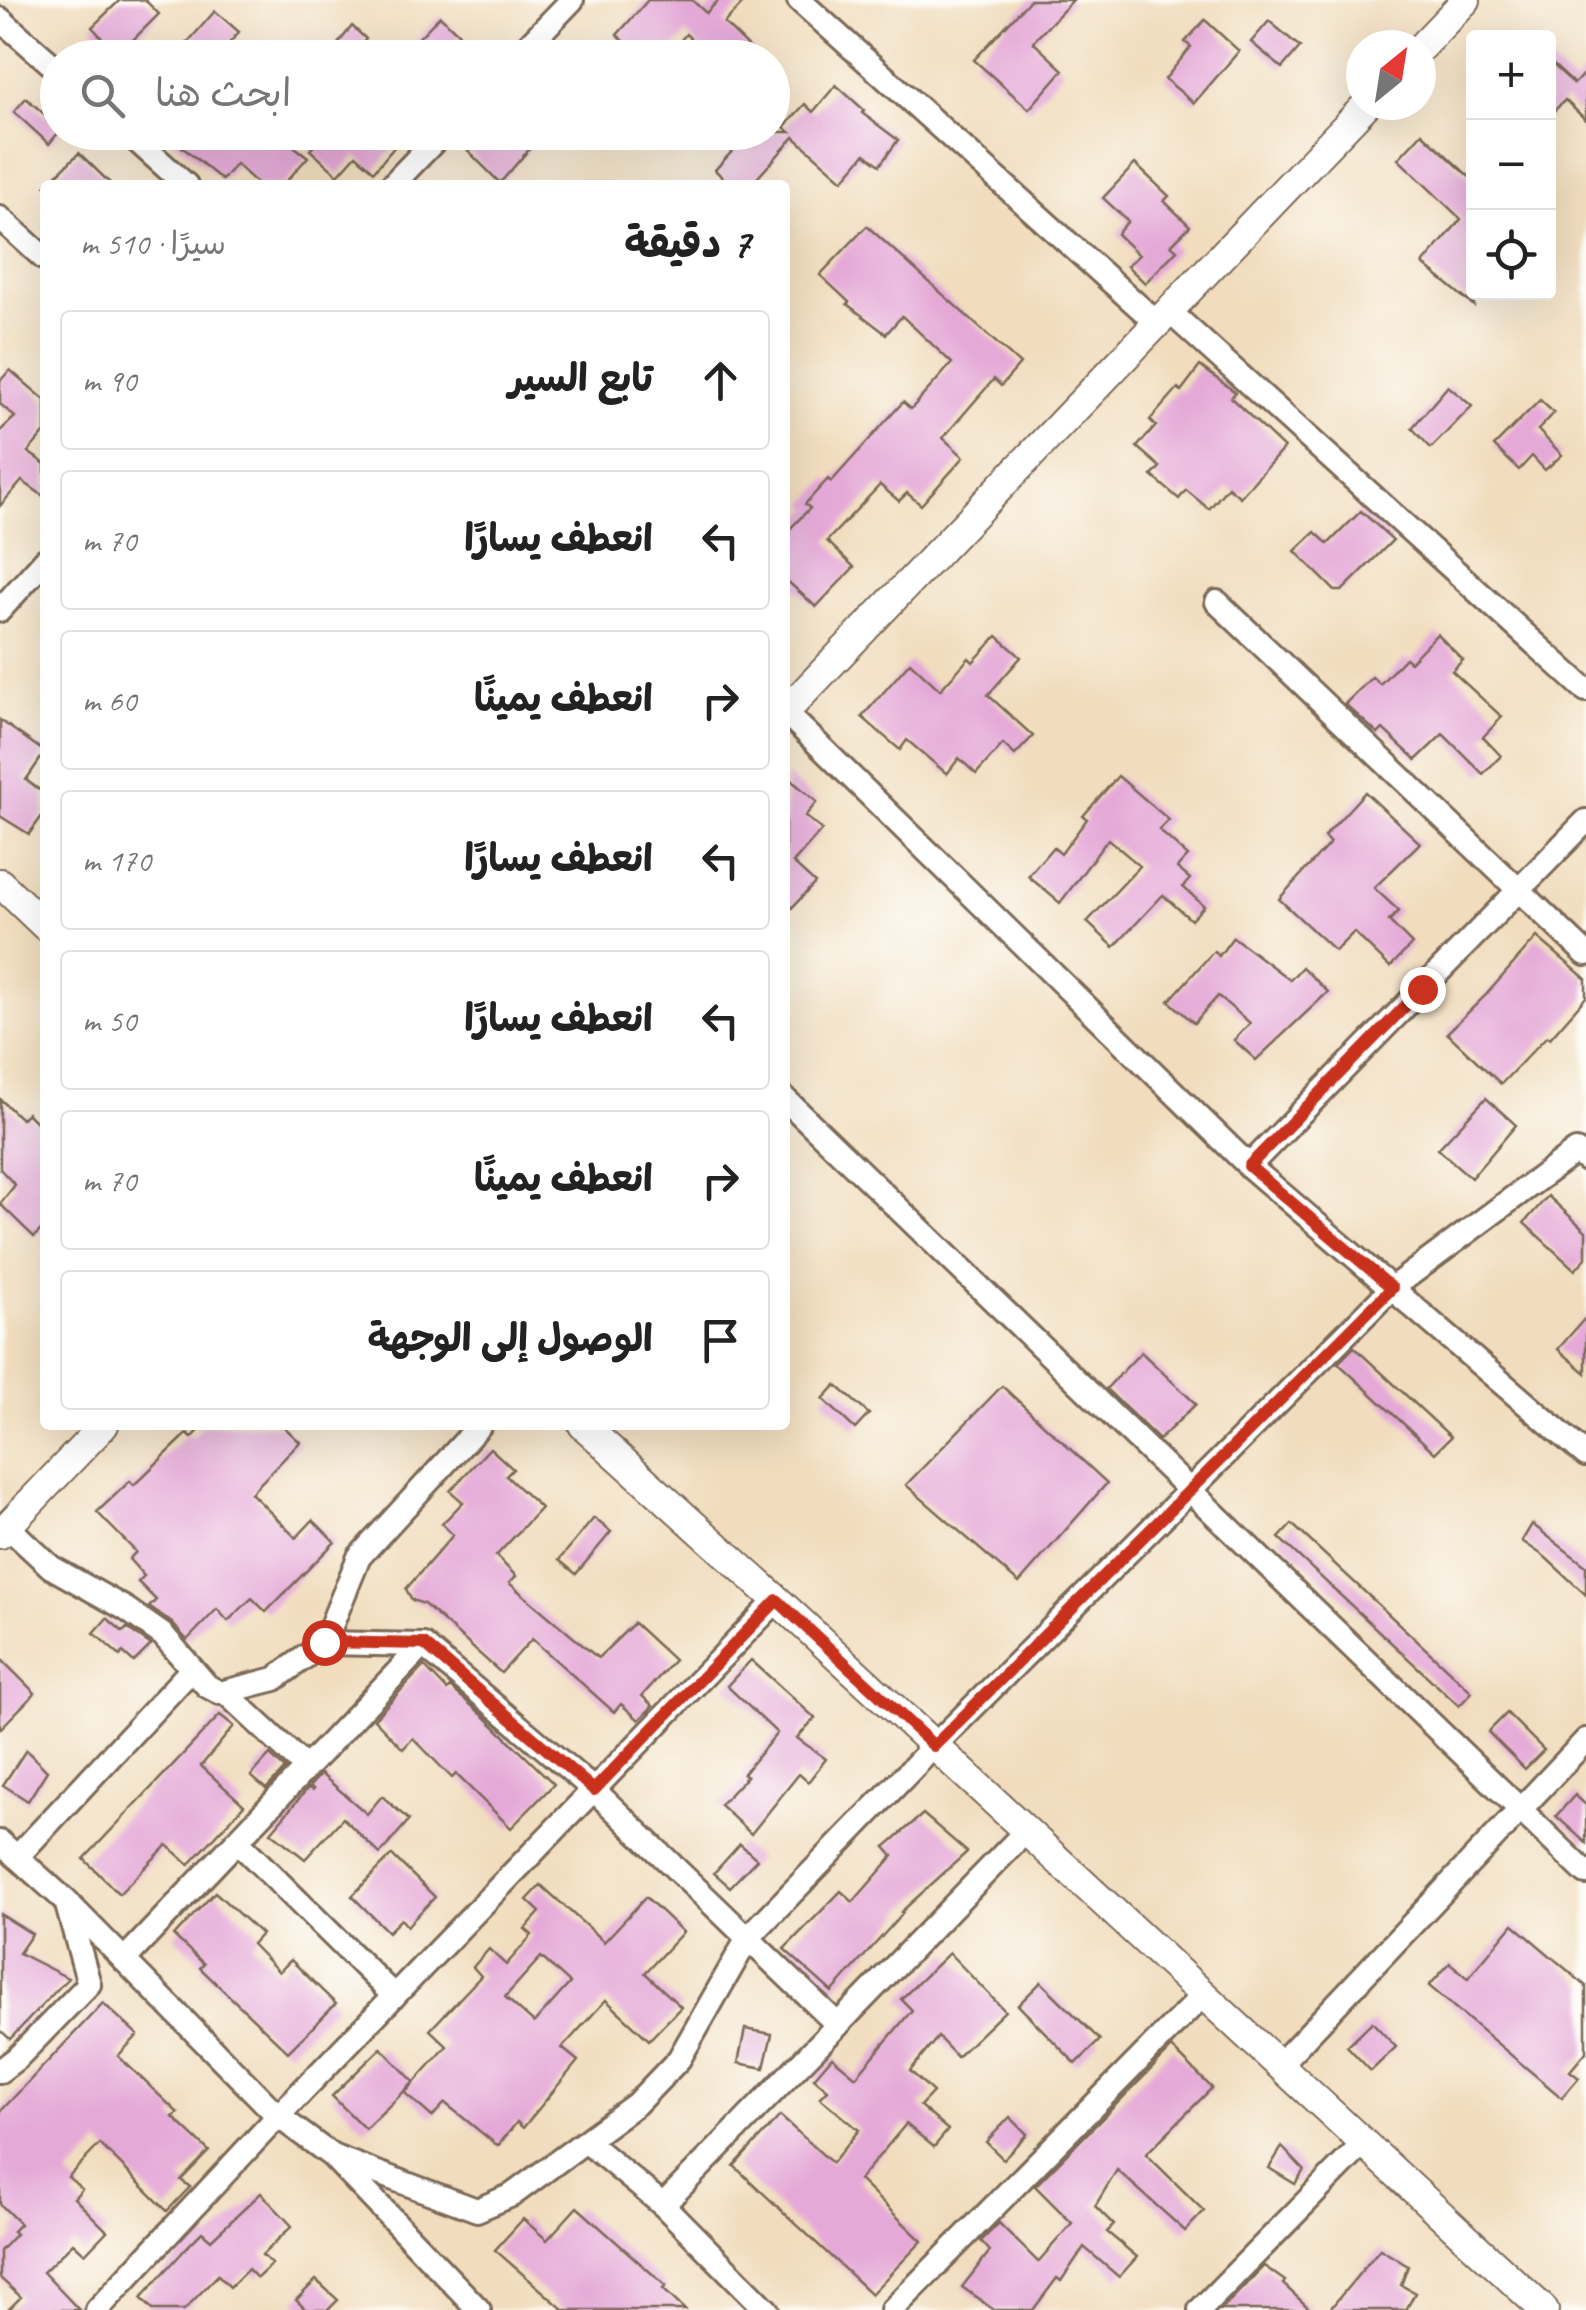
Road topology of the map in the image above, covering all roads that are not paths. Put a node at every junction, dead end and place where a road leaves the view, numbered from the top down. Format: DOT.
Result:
graph roads {
  1 [pos="572,0"];
  2 [pos="799,0"];
  3 [pos="1466,0"];
  4 [pos="0,19"];
  5 [pos="1436,31"];
  6 [pos="533,40"];
  7 [pos="40,54"];
  8 [pos="1352,120"];
  9 [pos="147,150"];
  10 [pos="426,150"];
  11 [pos="180,180"];
  12 [pos="397,180"];
  13 [pos="0,218"];
  14 [pos="40,254"];
  15 [pos="1163,317"];
  16 [pos="40,564"];
  17 [pos="5,594"];
  18 [pos="1217,602"];
  19 [pos="1586,690"];
  20 [pos="790,707"];
  21 [pos="790,717"];
  22 [pos="1586,822"];
  23 [pos="0,883"];
  24 [pos="1519,890"];
  25 [pos="40,921"];
  26 [pos="1586,954"];
  27 [pos="790,1104"];
  28 [pos="1586,1160"];
  29 [pos="1249,1166"];
  30 [pos="1392,1288"];
  31 [pos="99,1430"];
  32 [pos="475,1430"];
  33 [pos="589,1430"];
  34 [pos="1586,1455"];
  35 [pos="1190,1490"];
  36 [pos="4,1530"];
  37 [pos="777,1600"];
  38 [pos="324,1642"];
  39 [pos="424,1644"];
  40 [pos="192,1669"];
  41 [pos="226,1692"];
  42 [pos="1586,1740"];
  43 [pos="934,1746"];
  44 [pos="306,1768"];
  45 [pos="594,1790"];
  46 [pos="1520,1810"];
  47 [pos="1026,1832"];
  48 [pos="237,1840"];
  49 [pos="9,1850"];
  50 [pos="1586,1873"];
  51 [pos="66,1902"];
  52 [pos="748,1938"];
  53 [pos="124,1960"];
  54 [pos="1203,1994"];
  55 [pos="394,1996"];
  56 [pos="838,2024"];
  57 [pos="1278,2066"];
  58 [pos="0,2070"];
  59 [pos="278,2116"];
  60 [pos="587,2142"];
  61 [pos="1362,2144"];
  62 [pos="332,2156"];
  63 [pos="663,2205"];
  64 [pos="113,2305"];
  65 [pos="479,2310"];
  66 [pos="767,2310"];
  67 [pos="892,2310"];
  68 [pos="1200,2310"];
  69 [pos="1544,2310"];
  1 -- 6 [label="street"];
  2 -- 15 [label="street"];
  3 -- 5 [label="street"];
  4 -- 7 [label="street"];
  8 -- 15 [label="street"];
  9 -- 11 [label="street"];
  10 -- 12 [label="street"];
  13 -- 14 [label="street"];
  15 -- 19 [label="street"];
  15 -- 20 [label="street"];
  16 -- 17 [label="street"];
  18 -- 24 [label="street"];
  21 -- 29 [label="street"];
  22 -- 24 [label="street"];
  23 -- 25 [label="street"];
  24 -- 26 [label="street"];
  24 -- 29 [label="street"];
  27 -- 35 [label="street"];
  28 -- 30 [label="street"];
  29 -- 30 [label="street"];
  30 -- 34 [label="street"];
  30 -- 35 [label="street"];
  31 -- 36 [label="street"];
  32 -- 38 [label="street"];
  33 -- 37 [label="street"];
  35 -- 43 [label="street"];
  35 -- 46 [label="street"];
  36 -- 40 [label="street"];
  37 -- 43 [label="street"];
  37 -- 45 [label="street"];
  38 -- 39 [label="street"];
  38 -- 41 [label="street"];
  39 -- 44 [label="street"];
  39 -- 45 [label="street"];
  40 -- 41 [label="street"];
  40 -- 49 [label="street"];
  41 -- 44 [label="street"];
  42 -- 46 [label="street"];
  43 -- 47 [label="street"];
  43 -- 52 [label="street"];
  44 -- 48 [label="street"];
  45 -- 52 [label="street"];
  45 -- 55 [label="street"];
  46 -- 50 [label="street"];
  46 -- 57 [label="street"];
  47 -- 54 [label="street"];
  47 -- 56 [label="street"];
  48 -- 53 [label="street"];
  48 -- 55 [label="street"];
  49 -- 51 [label="street"];
  51 -- 53 [label="street"];
  51 -- 58 [label="street"];
  52 -- 56 [label="street"];
  52 -- 60 [label="street"];
  53 -- 59 [label="street"];
  54 -- 57 [label="street"];
  54 -- 67 [label="street"];
  55 -- 59 [label="street"];
  56 -- 63 [label="street"];
  57 -- 61 [label="street"];
  59 -- 62 [label="street"];
  59 -- 64 [label="street"];
  60 -- 62 [label="street"];
  60 -- 63 [label="street"];
  61 -- 68 [label="street"];
  61 -- 69 [label="street"];
  62 -- 65 [label="street"];
  63 -- 66 [label="street"];
}
